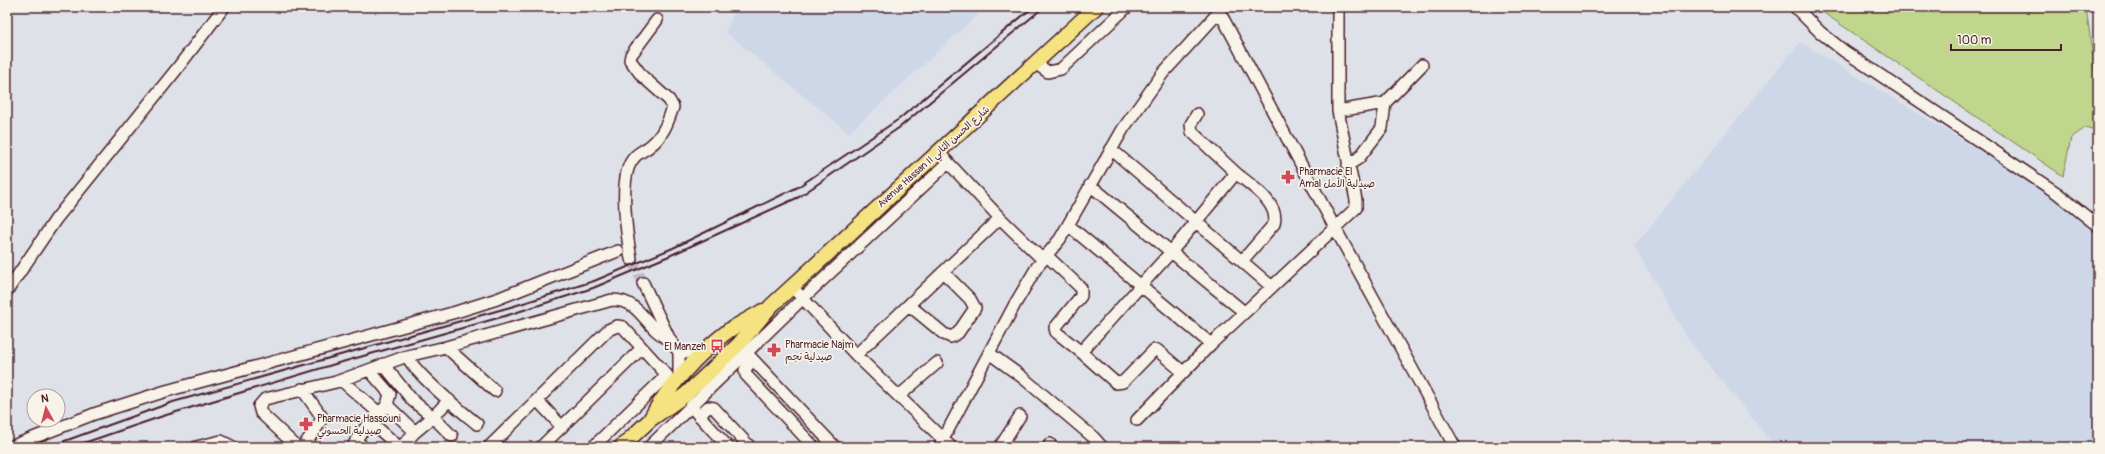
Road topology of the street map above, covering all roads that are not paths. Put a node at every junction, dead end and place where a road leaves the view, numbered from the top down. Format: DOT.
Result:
graph roads {
  1 [pos="224,7"];
  2 [pos="1096,7"];
  3 [pos="1127,7"];
  4 [pos="1338,7"];
  5 [pos="1795,7"];
  6 [pos="1219,9"];
  7 [pos="657,20"];
  8 [pos="1035,63"];
  9 [pos="1422,65"];
  10 [pos="1385,103"];
  11 [pos="1338,111"];
  12 [pos="1196,114"];
  13 [pos="1110,150"];
  14 [pos="938,151"];
  15 [pos="948,163"];
  16 [pos="1348,165"];
  17 [pos="1236,173"];
  18 [pos="1090,185"];
  19 [pos="1000,218"];
  20 [pos="1197,221"];
  21 [pos="1068,225"];
  22 [pos="2098,226"];
  23 [pos="1335,228"];
  24 [pos="618,251"];
  25 [pos="1171,252"];
  26 [pos="1044,258"];
  27 [pos="631,259"];
  28 [pos="1242,260"];
  29 [pos="943,272"];
  30 [pos="643,283"];
  31 [pos="1142,285"];
  32 [pos="792,287"];
  33 [pos="1272,287"];
  34 [pos="7,291"];
  35 [pos="802,299"];
  36 [pos="909,305"];
  37 [pos="771,306"];
  38 [pos="1244,312"];
  39 [pos="728,332"];
  40 [pos="670,340"];
  41 [pos="1211,344"];
  42 [pos="446,347"];
  43 [pos="642,348"];
  44 [pos="679,352"];
  45 [pos="746,352"];
  46 [pos="1081,352"];
  47 [pos="988,353"];
  48 [pos="704,354"];
  49 [pos="856,355"];
  50 [pos="407,356"];
  51 [pos="936,362"];
  52 [pos="383,364"];
  53 [pos="369,370"];
  54 [pos="1183,372"];
  55 [pos="679,377"];
  56 [pos="342,380"];
  57 [pos="302,389"];
  58 [pos="495,391"];
  59 [pos="899,396"];
  60 [pos="449,400"];
  61 [pos="538,400"];
  62 [pos="688,400"];
  63 [pos="383,409"];
  64 [pos="699,416"];
  65 [pos="1020,416"];
  66 [pos="433,418"];
  67 [pos="651,418"];
  68 [pos="1137,420"];
  69 [pos="372,423"];
  70 [pos="477,424"];
  71 [pos="562,427"];
  72 [pos="819,430"];
  73 [pos="415,432"];
  74 [pos="452,436"];
  75 [pos="811,444"];
  76 [pos="357,445"];
  77 [pos="944,445"];
  78 [pos="230,446"];
  79 [pos="623,446"];
  80 [pos="10,447"];
  81 [pos="196,447"];
  82 [pos="297,447"];
  83 [pos="303,447"];
  84 [pos="400,447"];
  85 [pos="489,447"];
  86 [pos="541,447"];
  87 [pos="593,447"];
  88 [pos="649,447"];
  89 [pos="728,447"];
  90 [pos="750,447"];
  91 [pos="835,447"];
  92 [pos="1000,447"];
  93 [pos="1102,447"];
  94 [pos="1455,447"];
  1 -- 34 [label="street"];
  2 -- 8 [label="main road, Avenue Hassan II شارع الحسن الثاني"];
  3 -- 8 [label="street"];
  4 -- 11 [label="street"];
  5 -- 22 [label="street"];
  6 -- 13 [label="street"];
  6 -- 23 [label="street"];
  7 -- 27 [label="street"];
  8 -- 14 [label="main road, Avenue Hassan II شارع الحسن الثاني"];
  9 -- 10 [label="street"];
  10 -- 11 [label="street"];
  10 -- 16 [label="street"];
  11 -- 16 [label="street"];
  12 -- 17 [label="street"];
  13 -- 18 [label="street"];
  13 -- 20 [label="street"];
  14 -- 15 [label="street"];
  14 -- 32 [label="main road, Avenue Hassan II شارع الحسن الثاني"];
  15 -- 19 [label="street"];
  15 -- 35 [label="street"];
  16 -- 23 [label="street"];
  17 -- 20 [label="street"];
  17 -- 28 [label="street"];
  18 -- 21 [label="street"];
  18 -- 25 [label="street"];
  19 -- 26 [label="street"];
  19 -- 29 [label="street"];
  20 -- 25 [label="street"];
  20 -- 28 [label="street"];
  21 -- 26 [label="street"];
  21 -- 31 [label="street"];
  23 -- 33 [label="street"];
  23 -- 94 [label="street"];
  24 -- 80 [label="street"];
  25 -- 31 [label="street"];
  25 -- 38 [label="street"];
  26 -- 46 [label="street"];
  26 -- 47 [label="street"];
  28 -- 33 [label="street"];
  29 -- 36 [label="street"];
  29 -- 36 [label="street"];
  30 -- 40 [label="street"];
  31 -- 41 [label="street"];
  31 -- 46 [label="street"];
  32 -- 35 [label="street"];
  32 -- 37 [label="main road, Avenue Hassan II شارع الحسن الثاني"];
  33 -- 38 [label="street"];
  35 -- 45 [label="street"];
  35 -- 49 [label="street"];
  36 -- 49 [label="street"];
  37 -- 39 [label="main road, Avenue Hassan II شارع الحسن الثاني"];
  37 -- 45 [label="main road, Avenue Hassan II شارع الحسن الثاني"];
  38 -- 41 [label="street"];
  39 -- 45 [label="main road"];
  39 -- 48 [label="main road, Avenue Hassan II شارع الحسن الثاني"];
  40 -- 42 [label="street"];
  40 -- 44 [label="street"];
  41 -- 54 [label="street"];
  42 -- 50 [label="street"];
  42 -- 58 [label="street"];
  43 -- 61 [label="street"];
  43 -- 71 [label="street"];
  43 -- 87 [label="street"];
  44 -- 48 [label="street"];
  44 -- 55 [label="street"];
  45 -- 62 [label="main road, Avenue Hassan II شارع الحسن الثاني"];
  45 -- 72 [label="street"];
  45 -- 75 [label="street"];
  46 -- 54 [label="street"];
  47 -- 77 [label="street"];
  47 -- 93 [label="street"];
  48 -- 55 [label="main road, Avenue Hassan II شارع الحسن الثاني"];
  49 -- 59 [label="street"];
  50 -- 52 [label="street"];
  50 -- 60 [label="street"];
  51 -- 59 [label="street"];
  52 -- 53 [label="street"];
  52 -- 66 [label="street"];
  53 -- 56 [label="street"];
  53 -- 63 [label="street"];
  54 -- 68 [label="street"];
  55 -- 62 [label="main road"];
  55 -- 67 [label="main road, Avenue Hassan II شارع الحسن الثاني"];
  56 -- 57 [label="street"];
  56 -- 63 [label="street"];
  57 -- 82 [label="street"];
  57 -- 83 [label="street"];
  59 -- 77 [label="street"];
  60 -- 66 [label="street"];
  60 -- 70 [label="street"];
  61 -- 71 [label="street"];
  61 -- 85 [label="street"];
  62 -- 64 [label="street"];
  62 -- 67 [label="main road, Avenue Hassan II شارع الحسن الثاني"];
  62 -- 88 [label="street"];
  63 -- 69 [label="street"];
  63 -- 73 [label="street"];
  64 -- 89 [label="street"];
  64 -- 90 [label="street"];
  65 -- 92 [label="street"];
  66 -- 73 [label="street"];
  66 -- 74 [label="street"];
  67 -- 79 [label="main road, Avenue Hassan II شارع الحسن الثاني"];
  69 -- 76 [label="street"];
  69 -- 84 [label="street"];
  71 -- 86 [label="street"];
  72 -- 75 [label="street"];
  72 -- 91 [label="street"];
  73 -- 84 [label="street"];
  78 -- 81 [label="street"];
}
